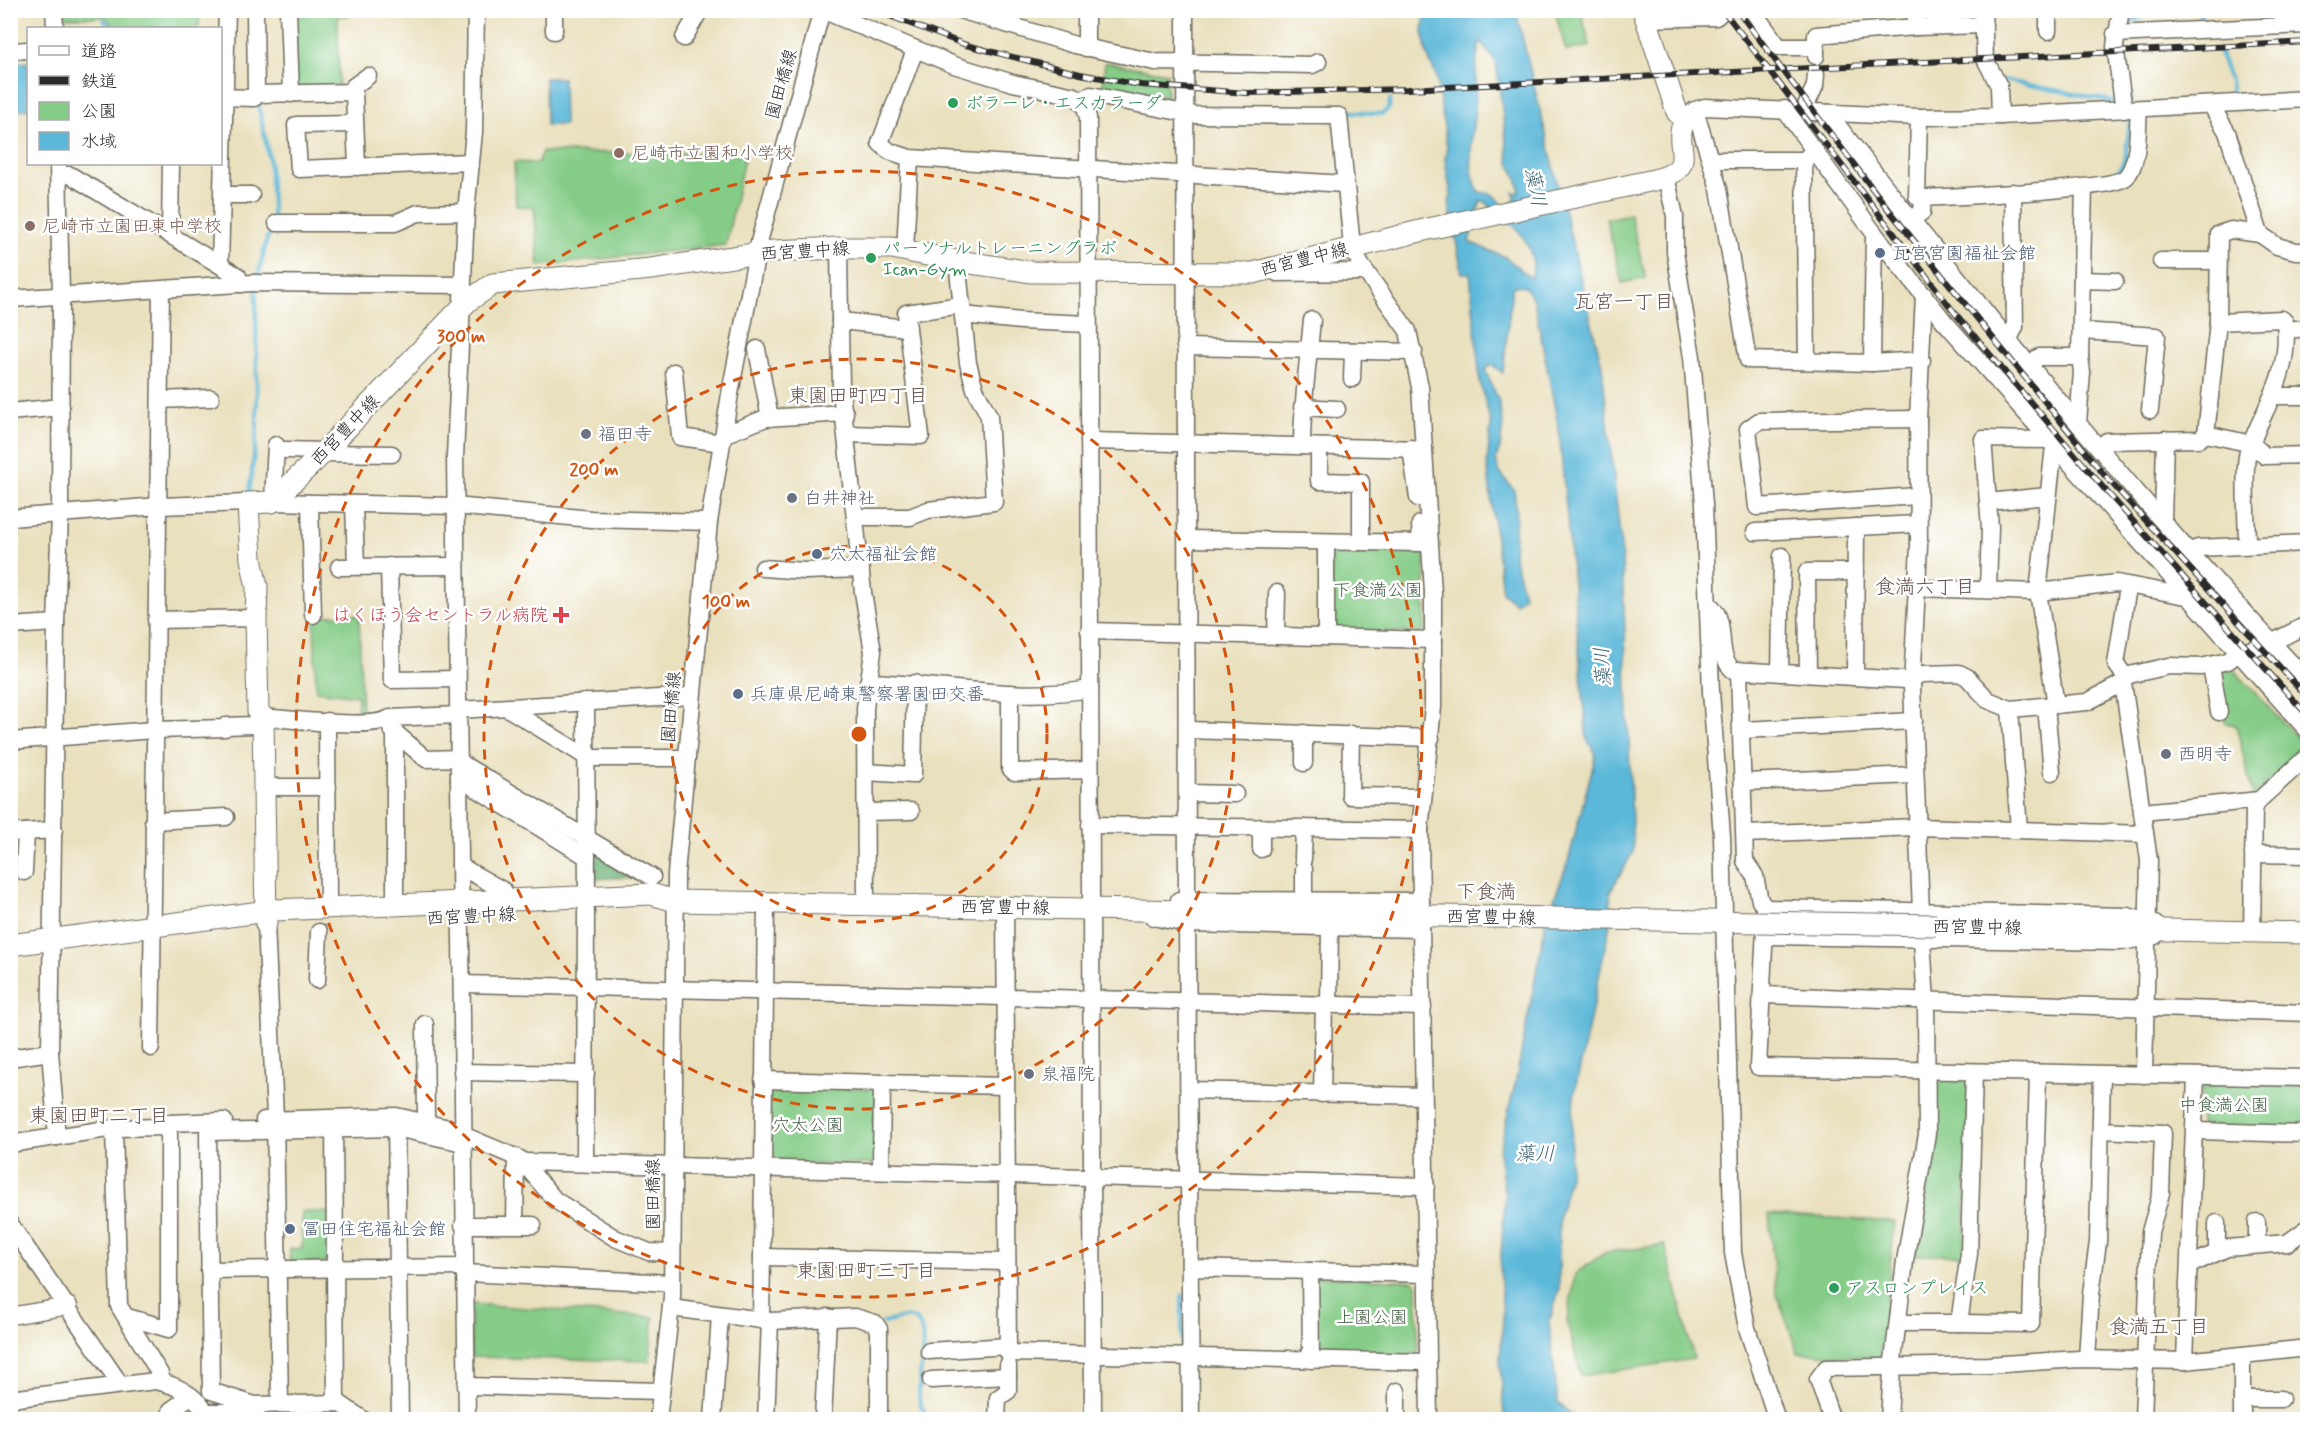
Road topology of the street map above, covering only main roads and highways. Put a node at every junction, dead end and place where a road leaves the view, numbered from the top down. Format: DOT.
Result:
graph roads {
  1 [pos="1645,15"];
  2 [pos="587,904"];
  3 [pos="460,908"];
  4 [pos="267,917"];
  5 [pos="2307,933"];
  6 [pos="10,945"];
  7 [pos="52,947"];
  8 [pos="10,960"];
  1 -- 4 [label="main road, 西宮豊中線"];
  2 -- 3 [label="main road, 西宮豊中線"];
  2 -- 3 [label="main road, 西宮豊中線"];
  2 -- 5 [label="main road, 西宮豊中線, bridge"];
  3 -- 4 [label="main road, 西宮豊中線"];
  3 -- 4 [label="main road, 西宮豊中線"];
  4 -- 7 [label="main road, 西宮豊中線"];
  6 -- 7 [label="main road, 西宮豊中線"];
  7 -- 8 [label="main road, 西宮豊中線"];
}
